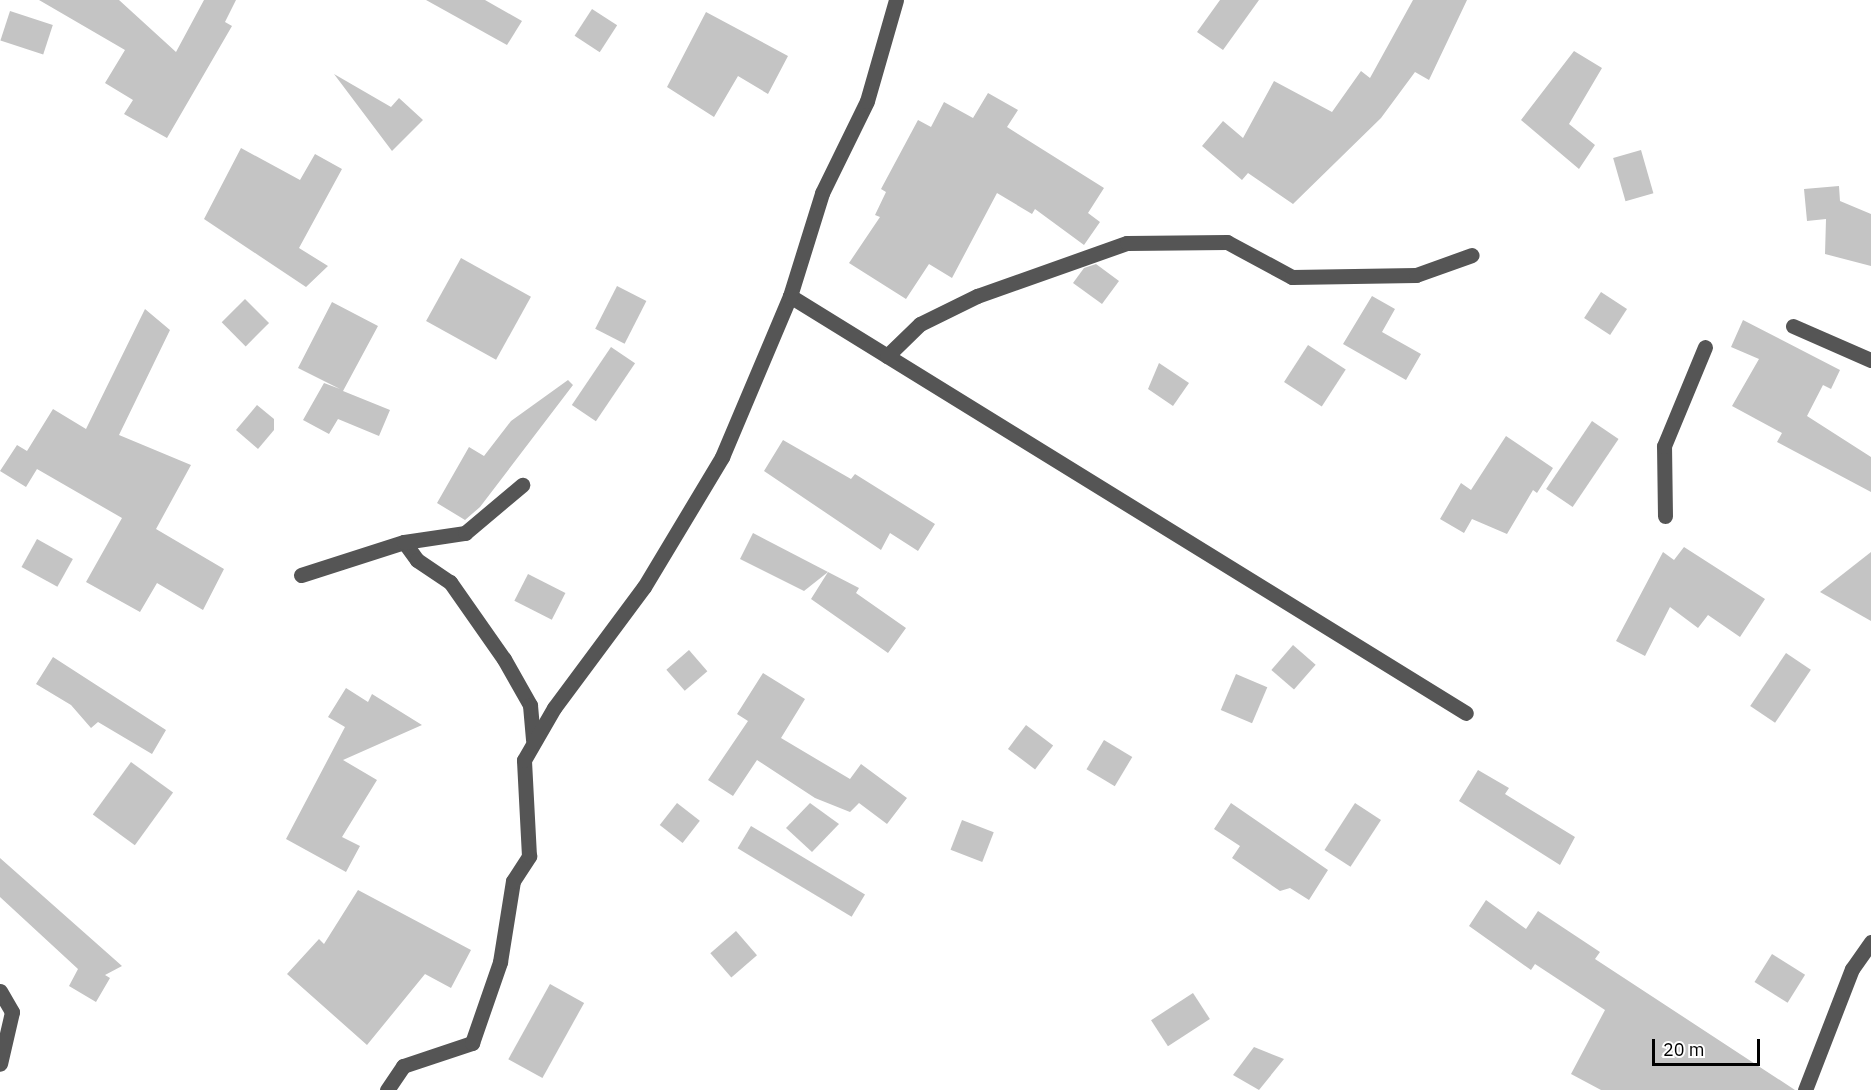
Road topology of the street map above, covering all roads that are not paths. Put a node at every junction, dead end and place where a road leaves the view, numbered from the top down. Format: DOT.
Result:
graph roads {
  1 [pos="896,0"];
  2 [pos="1472,255"];
  3 [pos="790,296"];
  4 [pos="1793,326"];
  5 [pos="1705,347"];
  6 [pos="886,356"];
  7 [pos="1871,360"];
  8 [pos="522,485"];
  9 [pos="1665,516"];
  10 [pos="404,542"];
  11 [pos="301,575"];
  12 [pos="1466,713"];
  13 [pos="533,740"];
  14 [pos="1871,942"];
  15 [pos="0,991"];
  16 [pos="0,1064"];
  17 [pos="387,1090"];
  18 [pos="1805,1090"];
  1 -- 3 [label="street"];
  2 -- 6 [label="street"];
  3 -- 6 [label="street"];
  3 -- 13 [label="street"];
  4 -- 7 [label="street"];
  5 -- 9 [label="street"];
  6 -- 12 [label="street"];
  8 -- 10 [label="street"];
  10 -- 11 [label="street"];
  10 -- 13 [label="street"];
  13 -- 17 [label="street"];
  14 -- 18 [label="street"];
  15 -- 16 [label="street"];
}
